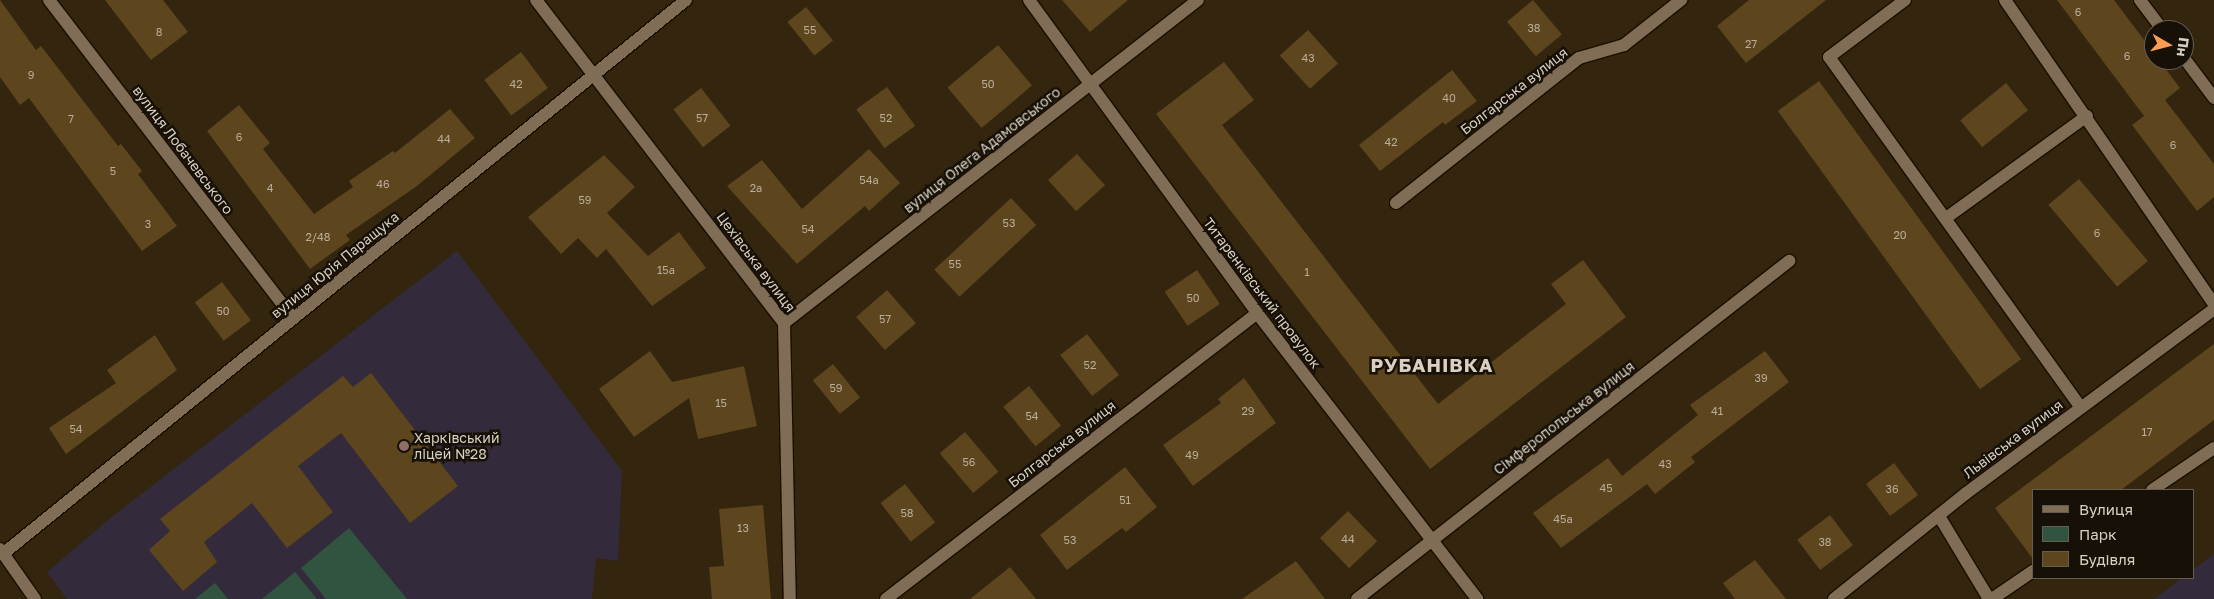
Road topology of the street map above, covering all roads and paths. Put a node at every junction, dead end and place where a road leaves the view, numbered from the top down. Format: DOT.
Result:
graph roads {
  1 [pos="49,0"];
  2 [pos="536,0"];
  3 [pos="686,0"];
  4 [pos="1029,0"];
  5 [pos="1198,0"];
  6 [pos="1681,0"];
  7 [pos="1905,0"];
  8 [pos="2004,0"];
  9 [pos="2157,0"];
  10 [pos="2143,4"];
  11 [pos="2155,20"];
  12 [pos="2193,70"];
  13 [pos="593,73"];
  14 [pos="1090,86"];
  15 [pos="2214,98"];
  16 [pos="2087,116"];
  17 [pos="1396,203"];
  18 [pos="1946,218"];
  19 [pos="1789,261"];
  20 [pos="2214,304"];
  21 [pos="2214,309"];
  22 [pos="1257,313"];
  23 [pos="293,318"];
  24 [pos="784,323"];
  25 [pos="2080,406"];
  26 [pos="2214,448"];
  27 [pos="2153,489"];
  28 [pos="1939,516"];
  29 [pos="1430,542"];
  30 [pos="1,553"];
  31 [pos="2032,572"];
  32 [pos="35,599"];
  33 [pos="790,599"];
  34 [pos="886,599"];
  35 [pos="1357,599"];
  36 [pos="1477,599"];
  37 [pos="1834,599"];
  38 [pos="1990,599"];
  1 -- 23 [label="street, вулиця Лобачевського"];
  2 -- 13 [label="street, Цехівська вулиця"];
  3 -- 13 [label="street, вулиця Юрія Паращука"];
  4 -- 14 [label="street, Титаренківський провулок"];
  5 -- 14 [label="street, вулиця Олега Адамовського"];
  6 -- 17 [label="street, Болгарська вулиця"];
  7 -- 18 [label="street"];
  8 -- 16 [label="street"];
  9 -- 10 [label="street"];
  10 -- 11 [label="street"];
  12 -- 15 [label="street"];
  13 -- 23 [label="street, вулиця Юрія Паращука"];
  13 -- 24 [label="street, Цехівська вулиця"];
  14 -- 22 [label="street, Титаренківський провулок"];
  14 -- 24 [label="street, вулиця Олега Адамовського"];
  16 -- 18 [label="street"];
  16 -- 20 [label="street"];
  18 -- 25 [label="street"];
  19 -- 29 [label="street, Сімферопольська вулиця"];
  21 -- 25 [label="street, Львівська вулиця"];
  22 -- 29 [label="street, Титаренківський провулок"];
  22 -- 34 [label="street, Болгарська вулиця"];
  23 -- 30 [label="street, вулиця Юрія Паращука"];
  24 -- 33 [label="street, Цехівська вулиця"];
  25 -- 28 [label="street, Львівська вулиця"];
  26 -- 27 [label="street"];
  28 -- 37 [label="street, Львівська вулиця"];
  28 -- 38 [label="street"];
  29 -- 35 [label="street, Сімферопольська вулиця"];
  29 -- 36 [label="street, Титаренківський провулок"];
  30 -- 32 [label="street"];
  31 -- 38 [label="street"];
}
